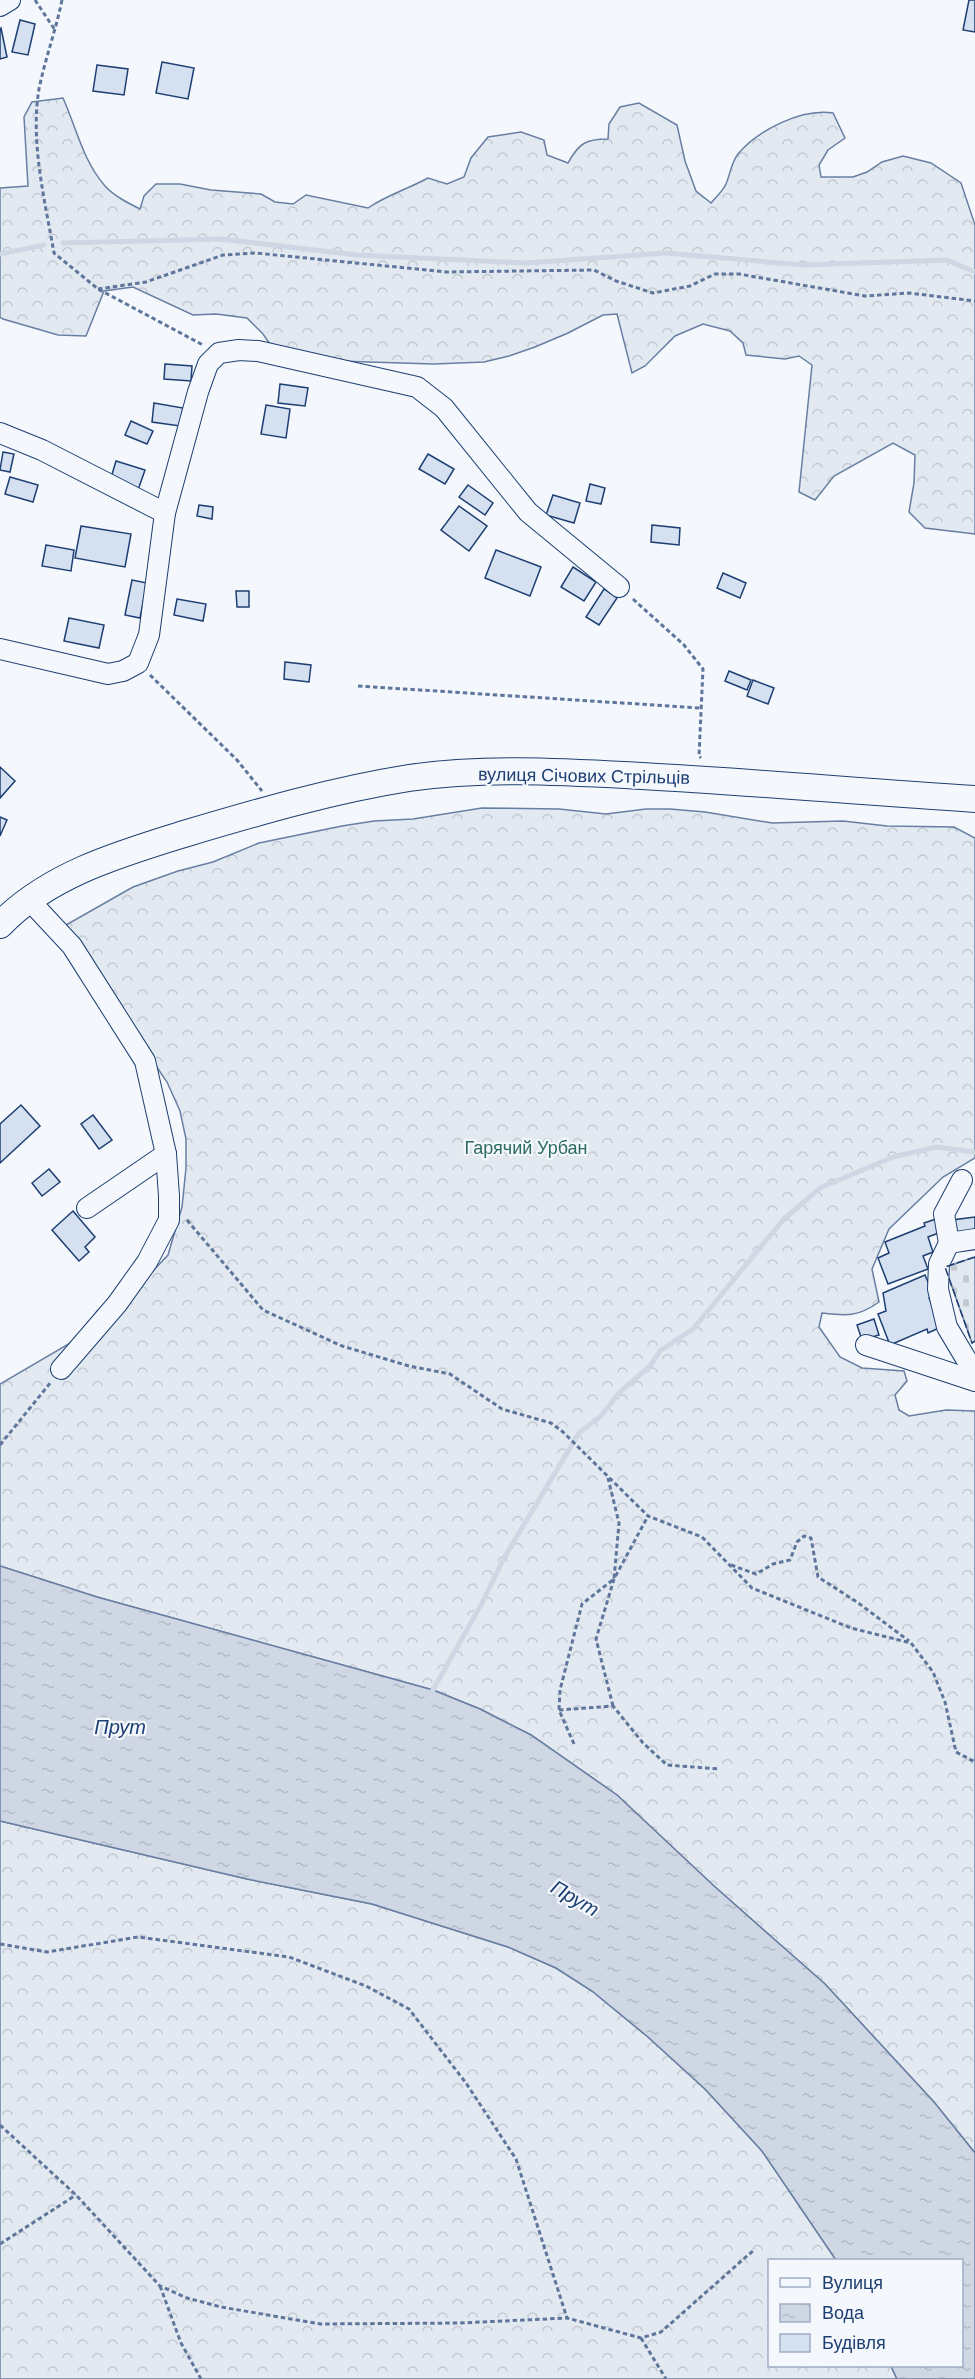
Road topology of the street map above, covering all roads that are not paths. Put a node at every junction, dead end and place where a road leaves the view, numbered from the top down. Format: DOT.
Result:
graph roads {
  1 [pos="10,0"];
  2 [pos="0,6"];
  3 [pos="0,433"];
  4 [pos="165,513"];
  5 [pos="619,587"];
  6 [pos="0,649"];
  7 [pos="975,799"];
  8 [pos="30,901"];
  9 [pos="2,921"];
  10 [pos="166,1154"];
  11 [pos="962,1180"];
  12 [pos="87,1208"];
  13 [pos="975,1239"];
  14 [pos="949,1243"];
  15 [pos="866,1346"];
  16 [pos="62,1369"];
  17 [pos="975,1374"];
  18 [pos="975,1381"];
  1 -- 2 [label="street"];
  3 -- 4 [label="street"];
  4 -- 5 [label="street"];
  4 -- 6 [label="street"];
  7 -- 8 [label="main road, вулиця Січових Стрільців"];
  8 -- 9 [label="main road, вулиця Січових Стрільців"];
  8 -- 10 [label="street"];
  10 -- 12 [label="street"];
  10 -- 16 [label="street"];
  11 -- 14 [label="street"];
  13 -- 14 [label="street"];
  14 -- 17 [label="street"];
  15 -- 18 [label="street"];
}
